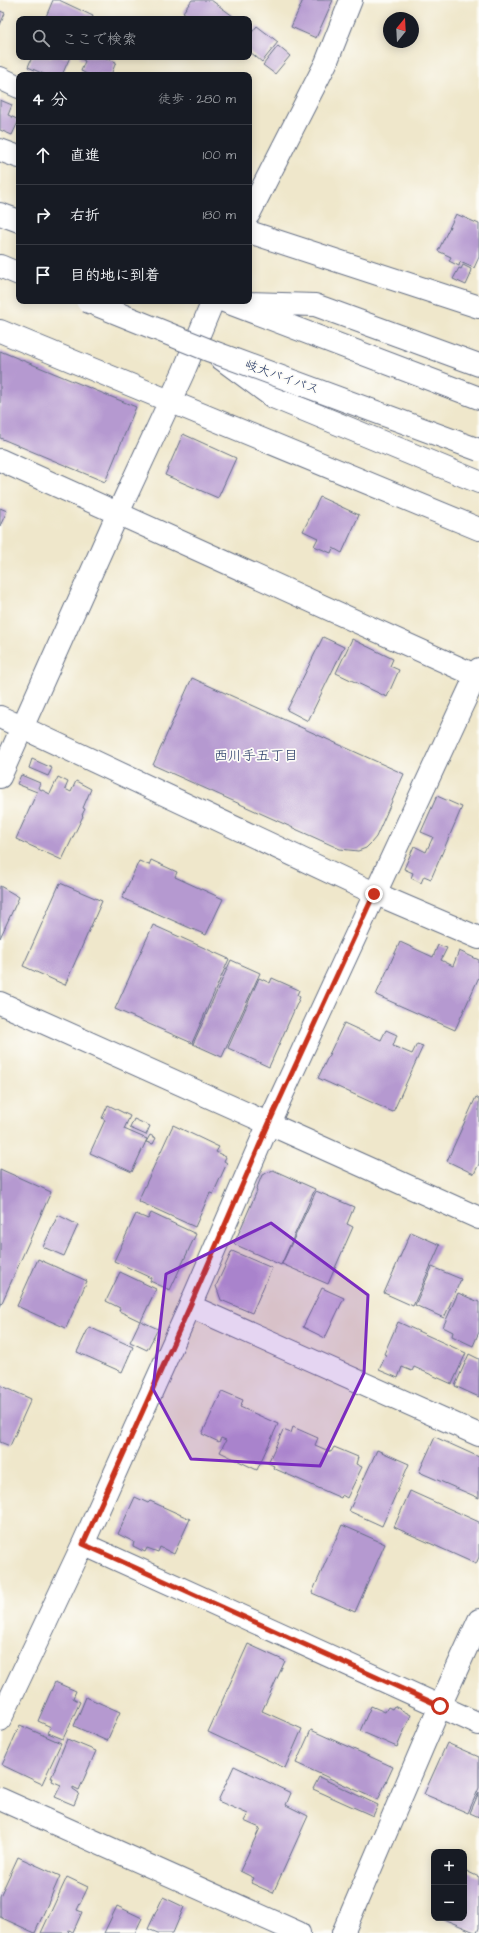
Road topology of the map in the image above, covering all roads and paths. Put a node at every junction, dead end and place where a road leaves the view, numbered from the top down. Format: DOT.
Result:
graph roads {
  1 [pos="351,0"];
  2 [pos="0,78"];
  3 [pos="16,86"];
  4 [pos="0,150"];
  5 [pos="16,156"];
  6 [pos="254,190"];
  7 [pos="0,214"];
  8 [pos="16,220"];
  9 [pos="252,233"];
  10 [pos="0,266"];
  11 [pos="16,273"];
  12 [pos="252,303"];
  13 [pos="94,304"];
  14 [pos="221,304"];
  15 [pos="227,304"];
  16 [pos="479,307"];
  17 [pos="0,331"];
  18 [pos="211,351"];
  19 [pos="479,365"];
  20 [pos="479,398"];
  21 [pos="170,400"];
  22 [pos="479,450"];
  23 [pos="0,460"];
  24 [pos="479,482"];
  25 [pos="118,513"];
  26 [pos="479,529"];
  27 [pos="478,674"];
  28 [pos="0,717"];
  29 [pos="23,727"];
  30 [pos="0,777"];
  31 [pos="374,894"];
  32 [pos="479,938"];
  33 [pos="0,1003"];
  34 [pos="269,1123"];
  35 [pos="479,1218"];
  36 [pos="190,1306"];
  37 [pos="479,1434"];
  38 [pos="83,1544"];
  39 [pos="479,1620"];
  40 [pos="440,1706"];
  41 [pos="0,1720"];
  42 [pos="479,1724"];
  43 [pos="0,1798"];
  44 [pos="300,1933"];
  45 [pos="343,1933"];
  1 -- 6 [label="main road"];
  2 -- 3 [label="main road"];
  4 -- 5 [label="main road"];
  7 -- 8 [label="main road"];
  9 -- 16 [label="main road"];
  10 -- 11 [label="main road"];
  12 -- 19 [label="main road"];
  13 -- 18 [label="main road, 岐大バイパス, bridge"];
  14 -- 21 [label="main road"];
  15 -- 20 [label="main road"];
  17 -- 21 [label="main road"];
  18 -- 22 [label="main road, 岐大バイパス, bridge"];
  18 -- 24 [label="main road"];
  21 -- 25 [label="main road"];
  21 -- 26 [label="main road"];
  23 -- 25 [label="main road"];
  25 -- 27 [label="main road"];
  25 -- 29 [label="main road"];
  27 -- 31 [label="main road"];
  28 -- 29 [label="main road"];
  29 -- 30 [label="main road"];
  29 -- 31 [label="main road"];
  31 -- 32 [label="main road"];
  31 -- 34 [label="main road"];
  33 -- 34 [label="main road"];
  34 -- 35 [label="main road"];
  34 -- 36 [label="main road"];
  36 -- 37 [label="main road"];
  36 -- 38 [label="main road"];
  38 -- 40 [label="main road"];
  38 -- 41 [label="main road"];
  39 -- 40 [label="main road"];
  40 -- 42 [label="main road"];
  40 -- 45 [label="main road"];
  43 -- 44 [label="main road"];
}
